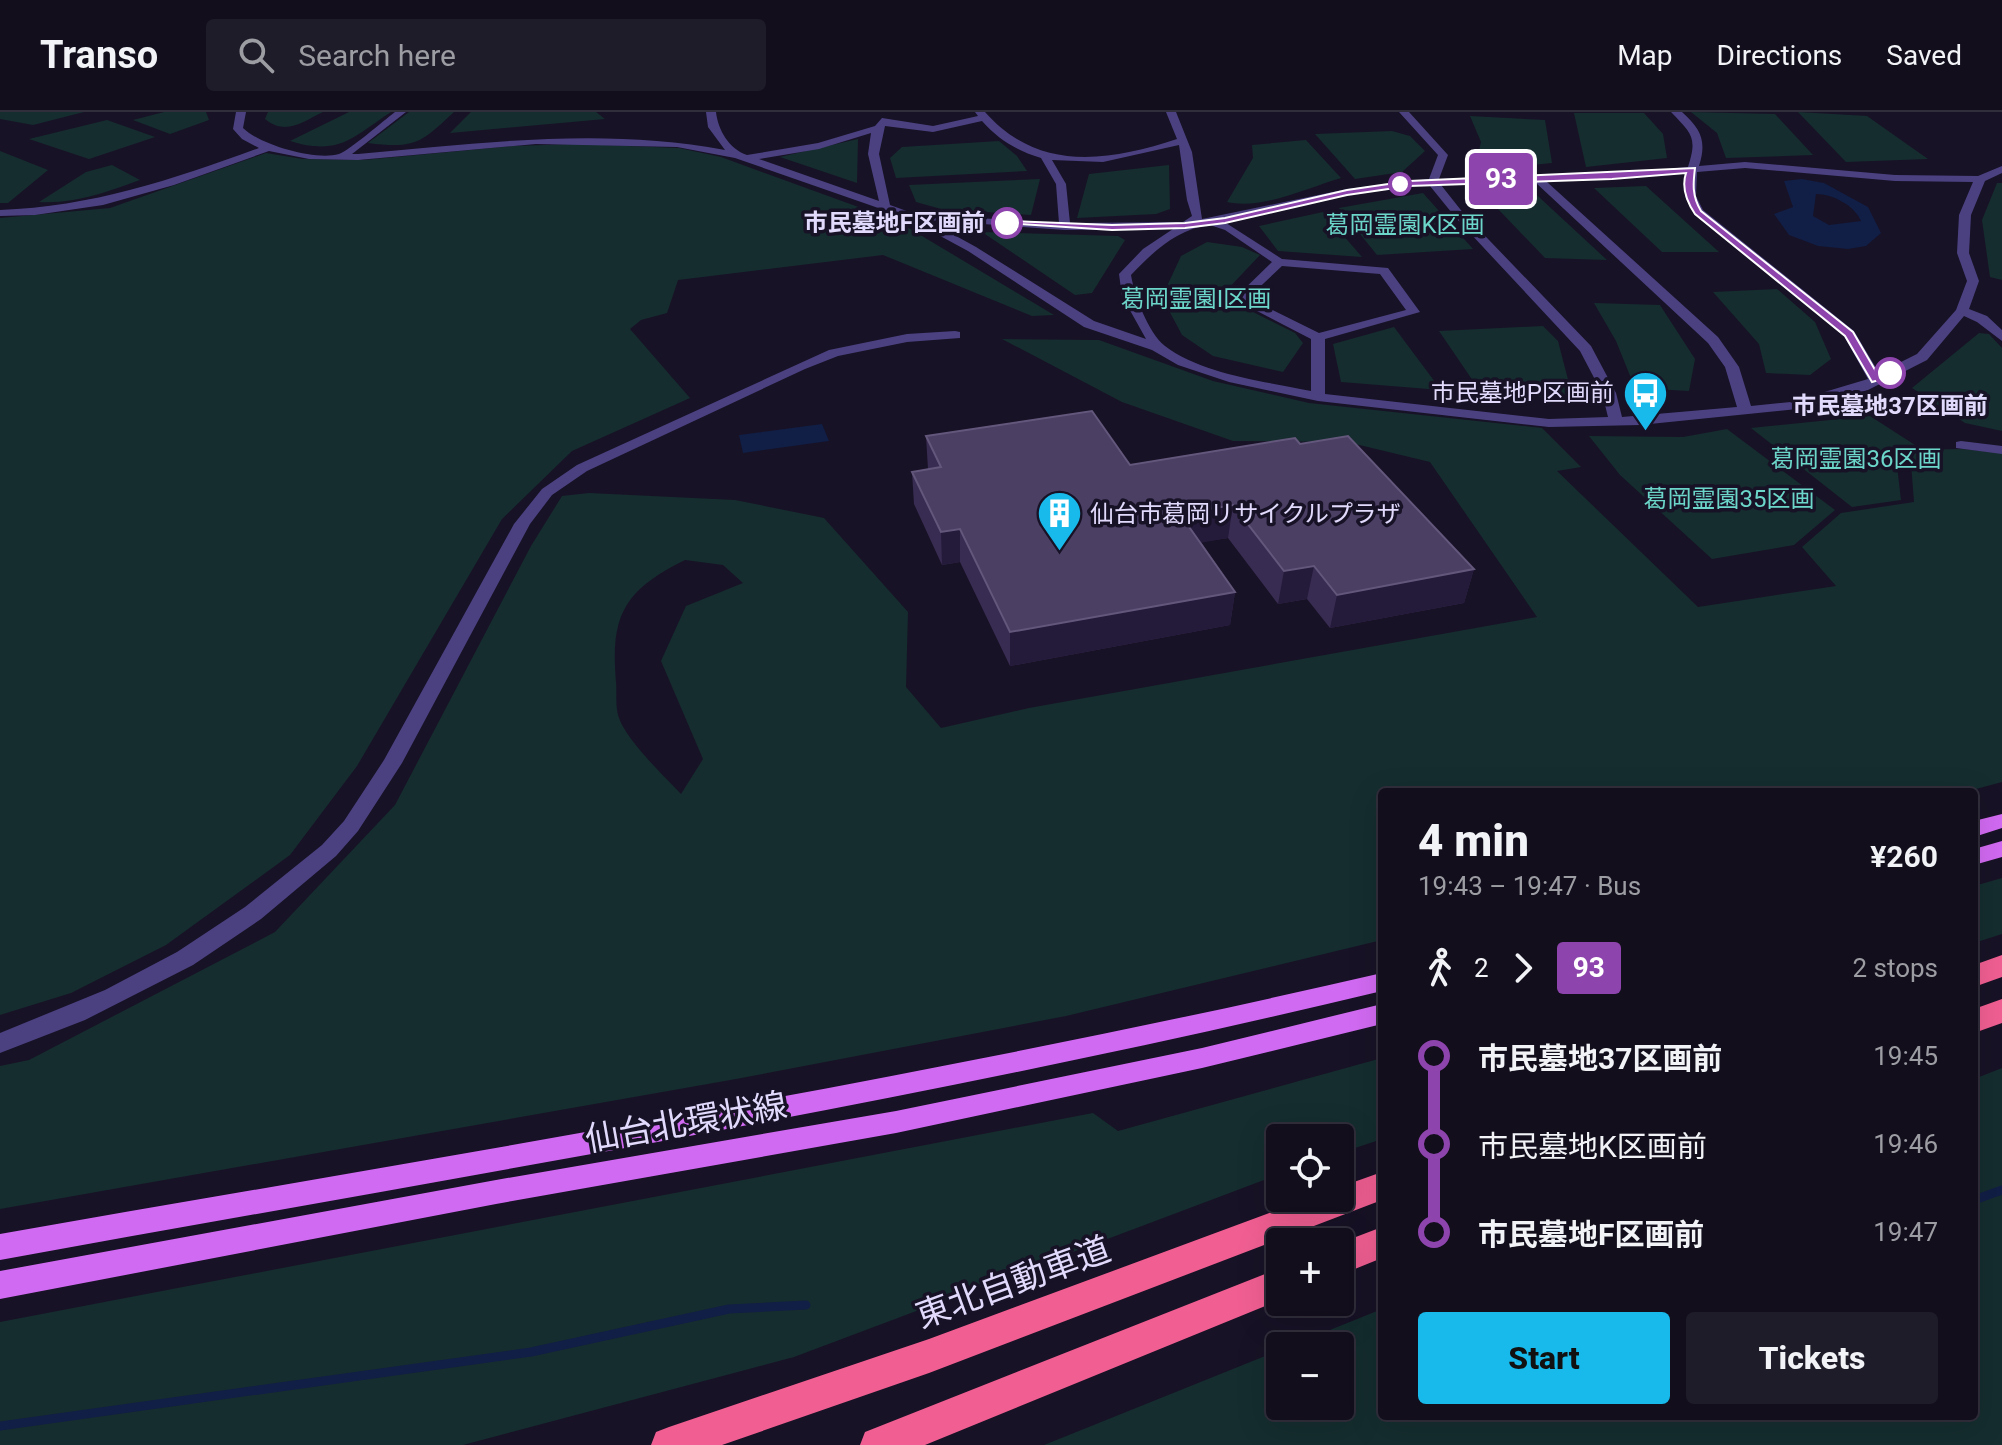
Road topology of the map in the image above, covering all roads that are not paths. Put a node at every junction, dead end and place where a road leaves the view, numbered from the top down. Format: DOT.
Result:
graph roads {
  1 [pos="241,112"];
  2 [pos="401,112"];
  3 [pos="711,112"];
  4 [pos="1171,112"];
  5 [pos="1404,112"];
  6 [pos="1676,112"];
  7 [pos="982,115"];
  8 [pos="881,121"];
  9 [pos="1183,140"];
  10 [pos="268,148"];
  11 [pos="1044,155"];
  12 [pos="341,157"];
  13 [pos="739,157"];
  14 [pos="2002,169"];
  15 [pos="1692,170"];
  16 [pos="1536,178"];
  17 [pos="1980,179"];
  18 [pos="1433,182"];
  19 [pos="885,205"];
  20 [pos="0,213"];
  21 [pos="911,216"];
  22 [pos="1212,222"];
  23 [pos="1185,225"];
  24 [pos="1065,227"];
  25 [pos="1279,262"];
  26 [pos="1962,311"];
  27 [pos="955,335"];
  28 [pos="1318,337"];
  29 [pos="2002,337"];
  30 [pos="1157,347"];
  31 [pos="1876,380"];
  32 [pos="1318,397"];
  33 [pos="1745,411"];
  34 [pos="1616,421"];
  35 [pos="1961,445"];
  36 [pos="2002,450"];
  37 [pos="2002,821"];
  38 [pos="1978,828"];
  39 [pos="2002,849"];
  40 [pos="1978,856"];
  41 [pos="2002,966"];
  42 [pos="1978,975"];
  43 [pos="1378,983"];
  44 [pos="2002,1011"];
  45 [pos="1378,1015"];
  46 [pos="1978,1020"];
  47 [pos="0,1043"];
  48 [pos="1378,1188"];
  49 [pos="1378,1244"];
  50 [pos="0,1247"];
  51 [pos="1354,1253"];
  52 [pos="0,1285"];
  53 [pos="1266,1290"];
  54 [pos="669,1445"];
  55 [pos="878,1445"];
  1 -- 10 [label="street"];
  2 -- 12 [label="street"];
  3 -- 13 [label="street"];
  4 -- 9 [label="street"];
  5 -- 18 [label="street"];
  6 -- 15 [label="street"];
  7 -- 8 [label="street"];
  7 -- 11 [label="street"];
  8 -- 13 [label="street"];
  8 -- 19 [label="street"];
  9 -- 11 [label="street"];
  9 -- 23 [label="street"];
  10 -- 12 [label="street"];
  10 -- 20 [label="street"];
  11 -- 24 [label="street"];
  12 -- 13 [label="street"];
  13 -- 19 [label="street"];
  14 -- 17 [label="street"];
  15 -- 16 [label="street"];
  15 -- 17 [label="street"];
  15 -- 31 [label="street"];
  16 -- 18 [label="street"];
  16 -- 33 [label="street"];
  17 -- 26 [label="street"];
  18 -- 22 [label="street"];
  18 -- 34 [label="street"];
  19 -- 21 [label="street"];
  21 -- 24 [label="street"];
  21 -- 30 [label="street"];
  22 -- 23 [label="street"];
  22 -- 25 [label="street"];
  23 -- 24 [label="street"];
  23 -- 30 [label="street"];
  25 -- 28 [label="street"];
  25 -- 28 [label="street"];
  26 -- 29 [label="street"];
  26 -- 31 [label="street"];
  27 -- 47 [label="street"];
  28 -- 32 [label="street"];
  30 -- 32 [label="street"];
  31 -- 33 [label="street"];
  32 -- 34 [label="street"];
  33 -- 34 [label="street"];
  35 -- 36 [label="street"];
  37 -- 38 [label="main road"];
  39 -- 40 [label="main road"];
  41 -- 42 [label="highway"];
  43 -- 50 [label="main road, 仙台北環状線"];
  44 -- 46 [label="highway"];
  45 -- 52 [label="main road, 仙台北環状線"];
  48 -- 54 [label="highway, 東北自動車道"];
  49 -- 51 [label="highway"];
  53 -- 55 [label="highway"];
}
